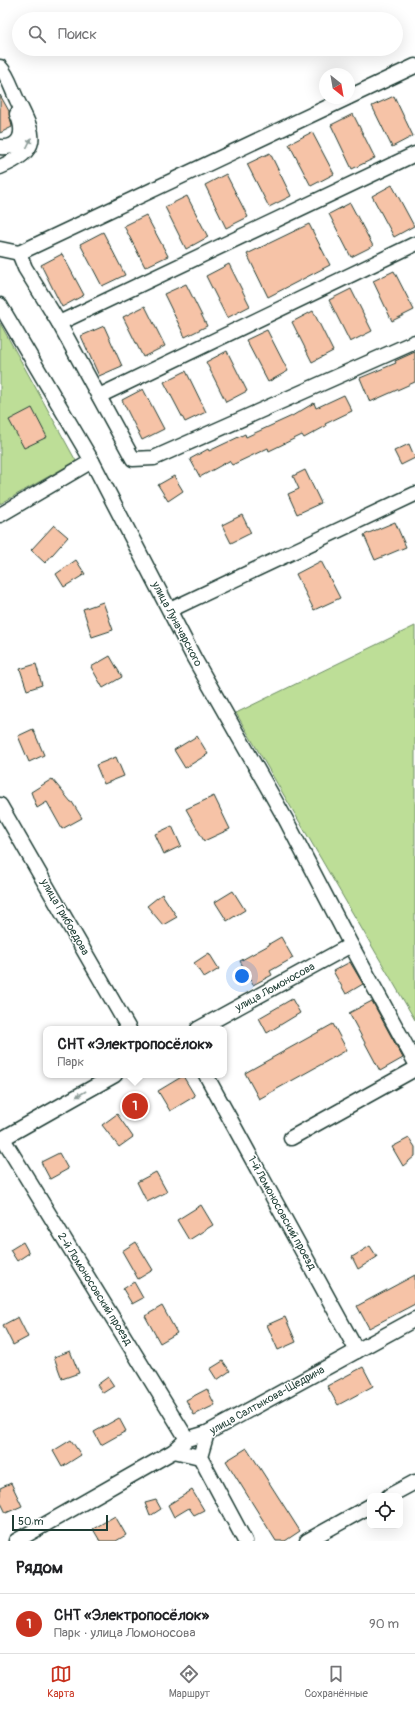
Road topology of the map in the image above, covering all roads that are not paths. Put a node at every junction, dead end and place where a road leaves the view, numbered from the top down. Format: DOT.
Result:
graph roads {
  1 [pos="415,66"];
  2 [pos="1,67"];
  3 [pos="355,95"];
  4 [pos="335,104"];
  5 [pos="6,147"];
  6 [pos="415,154"];
  7 [pos="0,158"];
  8 [pos="0,167"];
  9 [pos="415,244"];
  10 [pos="0,249"];
  11 [pos="19,253"];
  12 [pos="0,305"];
  13 [pos="59,323"];
  14 [pos="415,342"];
  15 [pos="99,396"];
  16 [pos="92,460"];
  17 [pos="415,494"];
  18 [pos="0,515"];
  19 [pos="170,610"];
  20 [pos="0,805"];
  21 [pos="351,945"];
  22 [pos="127,1026"];
  23 [pos="203,1026"];
  24 [pos="415,1062"];
  25 [pos="415,1069"];
  26 [pos="110,1078"];
  27 [pos="208,1078"];
  28 [pos="291,1138"];
  29 [pos="1,1140"];
  30 [pos="415,1319"];
  31 [pos="357,1351"];
  32 [pos="207,1433"];
  33 [pos="188,1439"];
  34 [pos="174,1451"];
  35 [pos="200,1457"];
  36 [pos="414,1486"];
  37 [pos="396,1493"];
  38 [pos="367,1508"];
  39 [pos="16,1541"];
  40 [pos="245,1541"];
  41 [pos="307,1541"];
  1 -- 3 [label="street"];
  2 -- 5 [label="street"];
  8 -- 2 [label="street, one-way"];
  4 -- 11 [label="street"];
  5 -- 7 [label="street"];
  6 -- 13 [label="street"];
  9 -- 15 [label="street"];
  10 -- 11 [label="street"];
  11 -- 13 [label="street"];
  12 -- 16 [label="street, улица Луначарского"];
  13 -- 15 [label="street"];
  14 -- 15 [label="street"];
  16 -- 18 [label="street"];
  16 -- 19 [label="street, улица Луначарского"];
  17 -- 19 [label="street"];
  19 -- 21 [label="street, улица Луначарского"];
  20 -- 22 [label="street, улица Грибоедова"];
  21 -- 23 [label="street, улица Ломоносова"];
  21 -- 24 [label="street, улица Луначарского"];
  25 -- 28 [label="street"];
  26 -- 29 [label="street, one-way"];
  27 -- 31 [label="street, 1-й Ломоносовский проезд"];
  29 -- 33 [label="street, 2-й Ломоносовский проезд"];
  30 -- 31 [label="street, улица Салтыкова-Щедрина"];
  31 -- 32 [label="street, улица Салтыкова-Щедрина"];
  32 -- 33 [label="street, улица Салтыкова-Щедрина"];
  32 -- 35 [label="street"];
  33 -- 34 [label="street, улица Салтыкова-Щедрина"];
  34 -- 35 [label="street"];
  34 -- 39 [label="street, улица Салтыкова-Щедрина"];
  35 -- 40 [label="street"];
  36 -- 37 [label="street"];
  38 -- 41 [label="street"];
}
